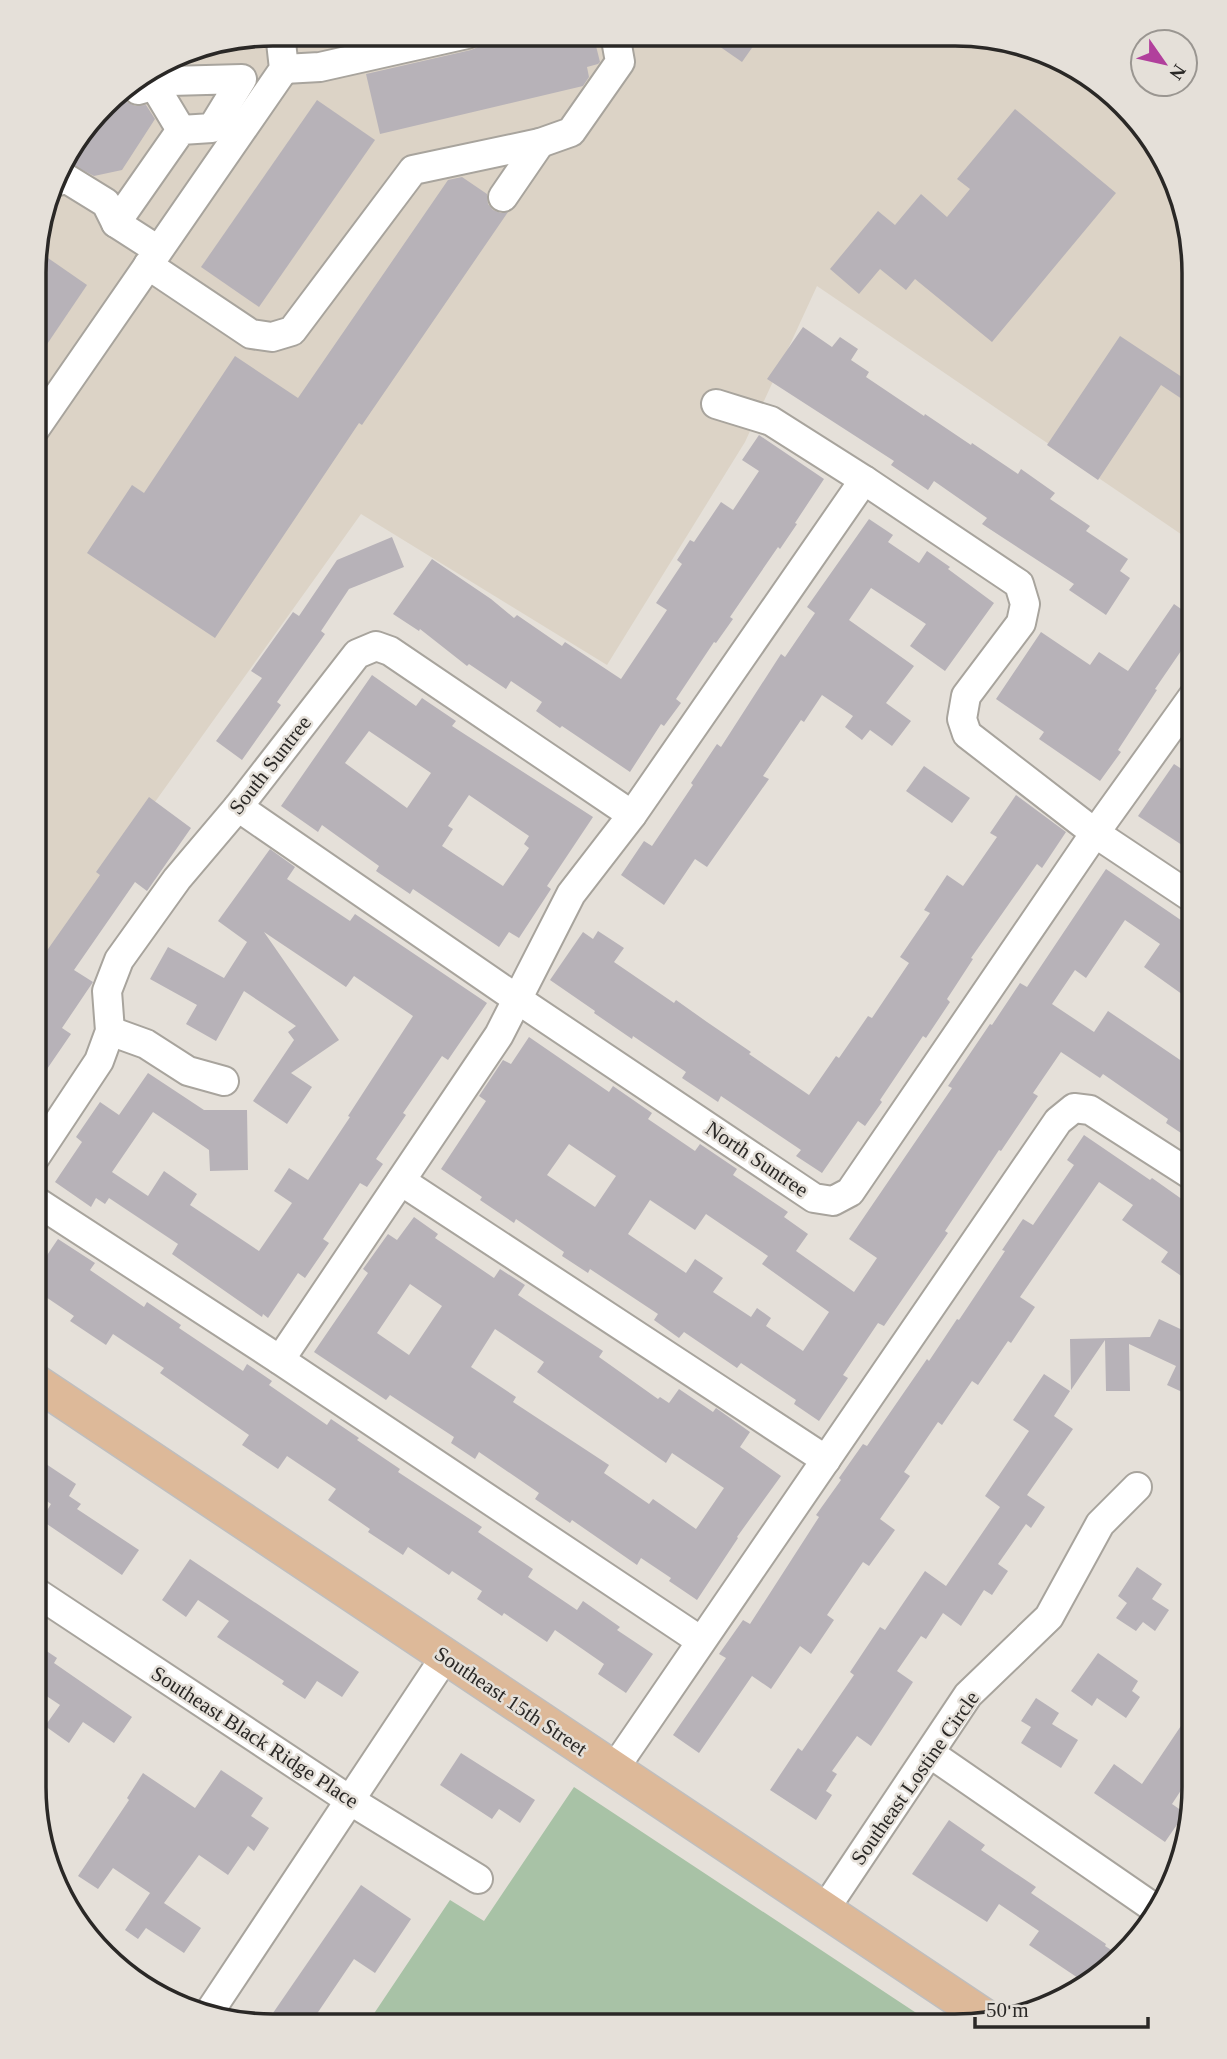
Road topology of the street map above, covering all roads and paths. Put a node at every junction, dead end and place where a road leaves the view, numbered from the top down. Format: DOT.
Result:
graph roads {
  1 [pos="281,46"];
  2 [pos="414,46"];
  3 [pos="617,46"];
  4 [pos="284,69"];
  5 [pos="181,130"];
  6 [pos="540,143"];
  7 [pos="66,179"];
  8 [pos="503,197"];
  9 [pos="117,223"];
  10 [pos="153,257"];
  11 [pos="716,404"];
  12 [pos="46,413"];
  13 [pos="864,480"];
  14 [pos="1182,712"];
  15 [pos="238,807"];
  16 [pos="632,815"];
  17 [pos="1095,833"];
  18 [pos="1182,891"];
  19 [pos="517,999"];
  20 [pos="110,1031"];
  21 [pos="224,1081"];
  22 [pos="46,1141"];
  23 [pos="1181,1168"];
  24 [pos="401,1181"];
  25 [pos="46,1208"];
  26 [pos="280,1360"];
  27 [pos="46,1389"];
  28 [pos="826,1460"];
  29 [pos="1137,1487"];
  30 [pos="46,1600"];
  31 [pos="701,1642"];
  32 [pos="445,1657"];
  33 [pos="930,1754"];
  34 [pos="614,1769"];
  35 [pos="351,1801"];
  36 [pos="478,1880"];
  37 [pos="1148,1904"];
  38 [pos="825,1909"];
  39 [pos="214,2006"];
  40 [pos="978,2012"];
  1 -- 4 [label="street"];
  2 -- 4 [label="street"];
  3 -- 6 [label="street"];
  4 -- 10 [label="street"];
  5 -- 5 [label="street"];
  5 -- 9 [label="street"];
  6 -- 8 [label="street"];
  6 -- 10 [label="street"];
  7 -- 9 [label="street"];
  9 -- 10 [label="street"];
  10 -- 12 [label="street"];
  11 -- 13 [label="street"];
  13 -- 16 [label="street"];
  13 -- 17 [label="street"];
  14 -- 17 [label="street, North Suntree"];
  15 -- 16 [label="street, South Suntree"];
  15 -- 19 [label="street, North Suntree"];
  15 -- 20 [label="street, South Suntree"];
  16 -- 19 [label="street"];
  17 -- 18 [label="street"];
  17 -- 19 [label="street, North Suntree"];
  19 -- 24 [label="street"];
  20 -- 21 [label="street"];
  20 -- 22 [label="street, South Suntree"];
  23 -- 28 [label="street"];
  24 -- 26 [label="street"];
  24 -- 28 [label="street"];
  25 -- 26 [label="street"];
  26 -- 31 [label="street"];
  27 -- 32 [label="main road, Southeast 15th Street"];
  28 -- 31 [label="street"];
  29 -- 33 [label="street, Southeast Lostine Circle"];
  30 -- 35 [label="street, Southeast Black Ridge Place"];
  31 -- 34 [label="street"];
  32 -- 34 [label="main road, Southeast 15th Street"];
  32 -- 35 [label="street"];
  33 -- 37 [label="street"];
  33 -- 38 [label="street, Southeast Lostine Circle"];
  34 -- 38 [label="main road, Southeast 15th Street"];
  35 -- 36 [label="street, Southeast Black Ridge Place"];
  35 -- 39 [label="street"];
  38 -- 40 [label="main road, Southeast 15th Street"];
}
